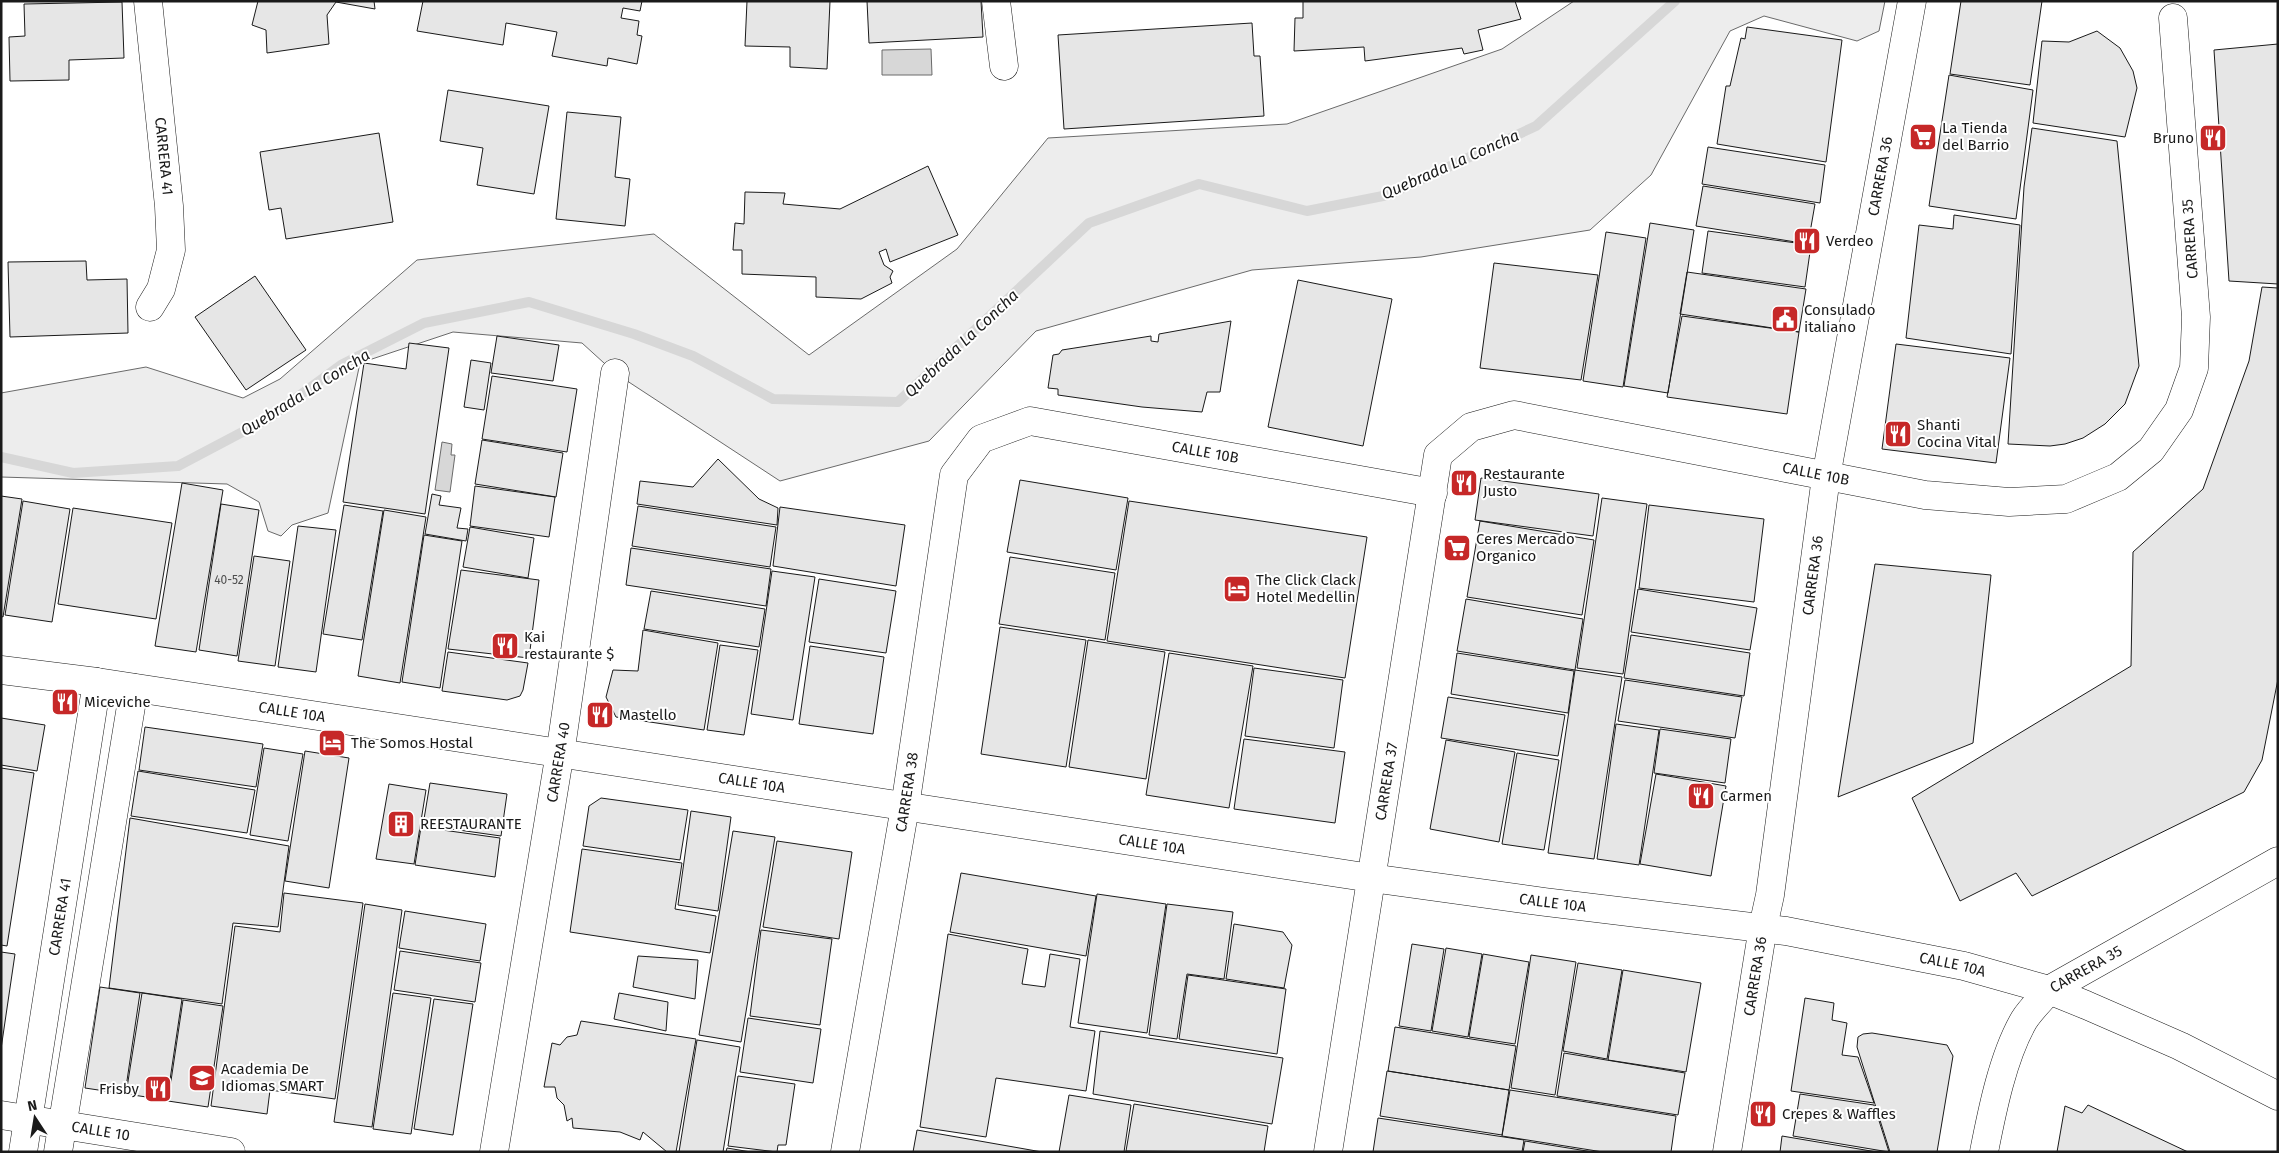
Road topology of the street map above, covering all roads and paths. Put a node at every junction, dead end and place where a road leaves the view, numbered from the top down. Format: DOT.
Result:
graph roads {
  1 [pos="148,1"];
  2 [pos="996,1"];
  3 [pos="1912,1"];
  4 [pos="2173,18"];
  5 [pos="1004,66"];
  6 [pos="150,307"];
  7 [pos="615,373"];
  8 [pos="1471,427"];
  9 [pos="981,439"];
  10 [pos="2152,450"];
  11 [pos="1826,476"];
  12 [pos="1432,493"];
  13 [pos="1,670"];
  14 [pos="98,682"];
  15 [pos="134,688"];
  16 [pos="560,754"];
  17 [pos="905,808"];
  18 [pos="2278,861"];
  19 [pos="1371,878"];
  20 [pos="1763,927"];
  21 [pos="2049,990"];
  22 [pos="2278,1096"];
  23 [pos="1,1115"];
  24 [pos="29,1119"];
  25 [pos="63,1125"];
  26 [pos="23,1152"];
  27 [pos="58,1152"];
  28 [pos="231,1152"];
  29 [pos="494,1152"];
  30 [pos="845,1152"];
  31 [pos="1328,1152"];
  32 [pos="1727,1152"];
  33 [pos="1984,1152"];
  1 -- 6 [label="street, CARRERA 41"];
  2 -- 5 [label="street"];
  3 -- 11 [label="street, CARRERA 36"];
  4 -- 10 [label="street, CARRERA 35"];
  7 -- 16 [label="street, CARRERA 40"];
  8 -- 11 [label="street, CALLE 10B"];
  8 -- 12 [label="street, CARRERA 37"];
  9 -- 12 [label="street, CALLE 10B"];
  9 -- 17 [label="street, CARRERA 38"];
  10 -- 11 [label="street, CALLE 10B"];
  11 -- 20 [label="street, CARRERA 36"];
  12 -- 19 [label="street, CARRERA 37"];
  13 -- 14 [label="street, CALLE 10A"];
  14 -- 15 [label="street, CALLE 10A"];
  14 -- 24 [label="street, CARRERA 41"];
  15 -- 16 [label="street, CALLE 10A"];
  15 -- 25 [label="street"];
  16 -- 17 [label="street, CALLE 10A"];
  16 -- 29 [label="street, CARRERA 40"];
  17 -- 19 [label="street, CALLE 10A"];
  17 -- 30 [label="street, CARRERA 38"];
  18 -- 21 [label="street, CARRERA 35"];
  19 -- 20 [label="street, CALLE 10A"];
  19 -- 31 [label="street, CARRERA 37"];
  20 -- 21 [label="street, CALLE 10A"];
  20 -- 32 [label="street, CARRERA 36"];
  21 -- 22 [label="street, CALLE 10A"];
  21 -- 33 [label="street, CARRERA 35"];
  23 -- 24 [label="street, CALLE 10"];
  24 -- 25 [label="street, CALLE 10"];
  24 -- 26 [label="street, CARRERA 41"];
  25 -- 27 [label="street"];
  25 -- 28 [label="street, CALLE 10"];
}
